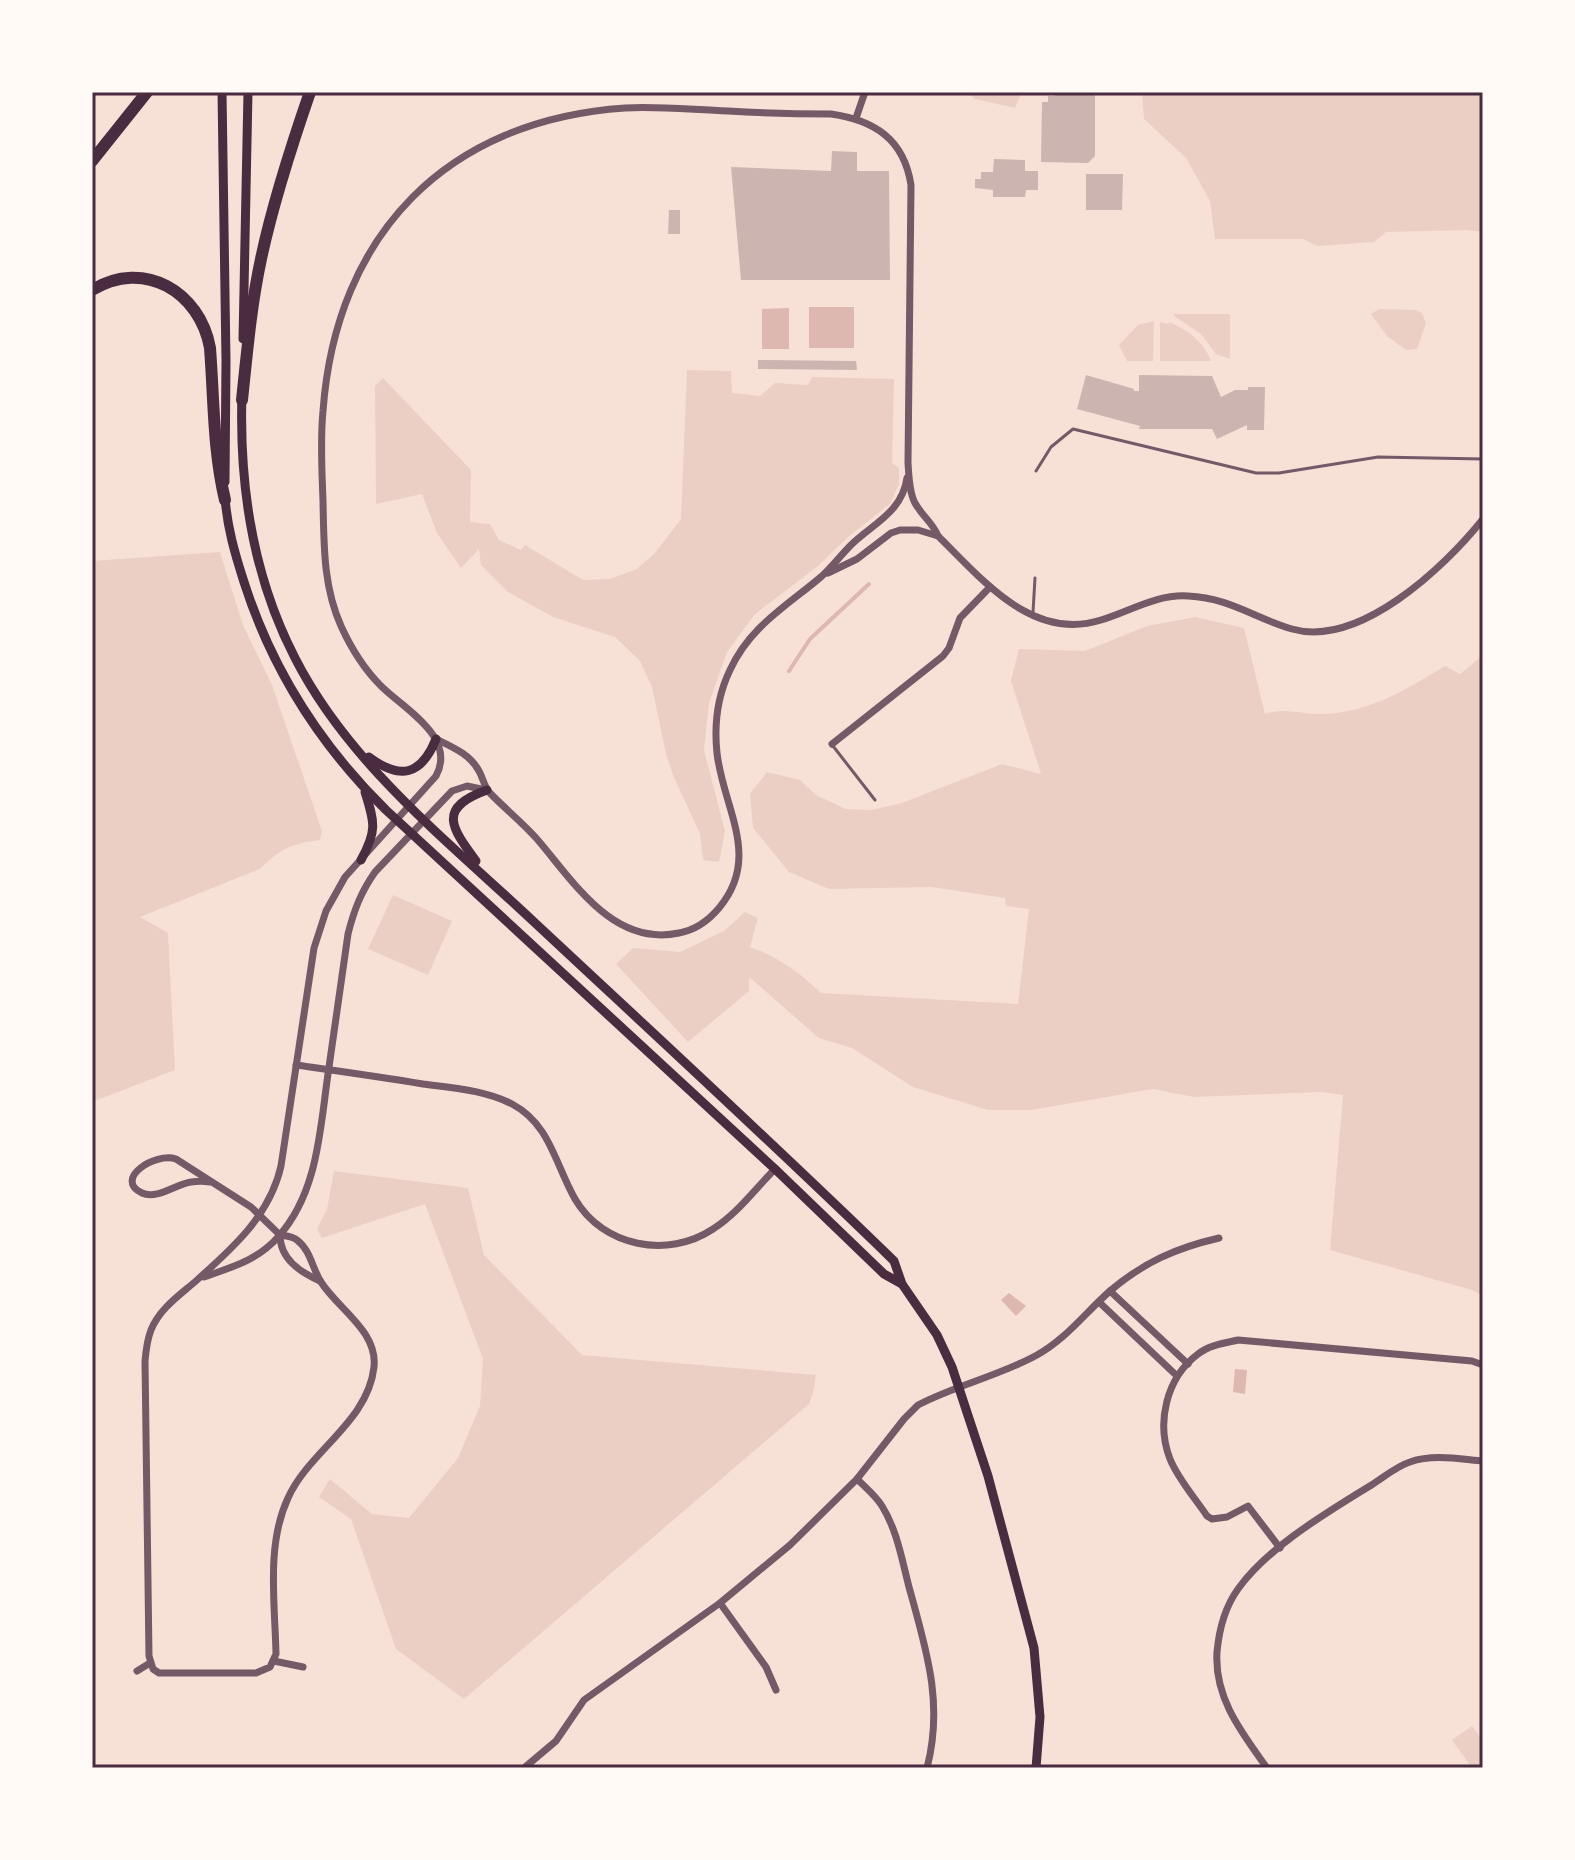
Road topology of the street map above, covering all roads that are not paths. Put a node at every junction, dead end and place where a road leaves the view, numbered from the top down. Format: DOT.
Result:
graph roads {
  1 [pos="147,92"];
  2 [pos="222,92"];
  3 [pos="248,92"];
  4 [pos="310,92"];
  5 [pos="865,92"];
  6 [pos="856,118"];
  7 [pos="92,161"];
  8 [pos="92,290"];
  9 [pos="242,400"];
  10 [pos="1483,459"];
  11 [pos="908,469"];
  12 [pos="1036,471"];
  13 [pos="225,500"];
  14 [pos="1483,519"];
  15 [pos="938,536"];
  16 [pos="823,575"];
  17 [pos="1035,578"];
  18 [pos="990,587"];
  19 [pos="1032,616"];
  20 [pos="346,737"];
  21 [pos="436,739"];
  22 [pos="832,744"];
  23 [pos="364,789"];
  24 [pos="487,790"];
  25 [pos="875,800"];
  26 [pos="409,804"];
  27 [pos="396,819"];
  28 [pos="426,819"];
  29 [pos="411,833"];
  30 [pos="361,860"];
  31 [pos="493,883"];
  32 [pos="296,1065"];
  33 [pos="329,1070"];
  34 [pos="775,1169"];
  35 [pos="210,1182"];
  36 [pos="260,1215"];
  37 [pos="280,1235"];
  38 [pos="1219,1238"];
  39 [pos="198,1280"];
  40 [pos="320,1281"];
  41 [pos="902,1284"];
  42 [pos="1110,1291"];
  43 [pos="1099,1302"];
  44 [pos="1188,1364"];
  45 [pos="1483,1365"];
  46 [pos="1177,1376"];
  47 [pos="960,1386"];
  48 [pos="1483,1461"];
  49 [pos="857,1479"];
  50 [pos="1280,1548"];
  51 [pos="720,1603"];
  52 [pos="274,1661"];
  53 [pos="150,1663"];
  54 [pos="303,1667"];
  55 [pos="137,1671"];
  56 [pos="776,1690"];
  57 [pos="524,1768"];
  58 [pos="927,1768"];
  59 [pos="1036,1768"];
  60 [pos="1267,1768"];
  1 -- 7 [label="highway"];
  2 -- 13 [label="main road"];
  3 -- 9 [label="main road"];
  4 -- 9 [label="highway"];
  5 -- 6 [label="street"];
  6 -- 11 [label="street"];
  6 -- 21 [label="street"];
  8 -- 13 [label="highway"];
  9 -- 20 [label="main road"];
  10 -- 12 [label="lane"];
  11 -- 15 [label="street"];
  11 -- 16 [label="street"];
  13 -- 23 [label="main road"];
  14 -- 19 [label="street"];
  15 -- 16 [label="street"];
  15 -- 18 [label="street"];
  16 -- 24 [label="street"];
  17 -- 19 [label="lane"];
  18 -- 19 [label="street"];
  18 -- 22 [label="street"];
  20 -- 21 [label="main road"];
  20 -- 26 [label="main road"];
  21 -- 24 [label="street"];
  21 -- 26 [label="street"];
  22 -- 25 [label="lane"];
  23 -- 27 [label="main road"];
  23 -- 30 [label="main road"];
  24 -- 28 [label="street"];
  24 -- 31 [label="main road"];
  26 -- 27 [label="street"];
  26 -- 28 [label="main road"];
  27 -- 29 [label="main road"];
  27 -- 30 [label="street"];
  28 -- 29 [label="street"];
  28 -- 31 [label="main road"];
  29 -- 33 [label="street"];
  29 -- 34 [label="main road"];
  30 -- 32 [label="street"];
  31 -- 41 [label="main road"];
  32 -- 33 [label="street"];
  32 -- 36 [label="street"];
  33 -- 34 [label="street"];
  33 -- 37 [label="street"];
  34 -- 41 [label="main road"];
  35 -- 35 [label="street"];
  35 -- 36 [label="street"];
  36 -- 37 [label="street"];
  36 -- 39 [label="street"];
  37 -- 39 [label="street"];
  37 -- 40 [label="street"];
  37 -- 40 [label="street"];
  38 -- 42 [label="street"];
  39 -- 53 [label="street"];
  40 -- 52 [label="street"];
  41 -- 47 [label="main road"];
  42 -- 43 [label="street"];
  42 -- 44 [label="street"];
  43 -- 46 [label="street"];
  43 -- 47 [label="street"];
  44 -- 45 [label="street"];
  44 -- 46 [label="street"];
  46 -- 50 [label="street"];
  47 -- 49 [label="street"];
  47 -- 59 [label="main road"];
  48 -- 50 [label="street"];
  49 -- 51 [label="street"];
  49 -- 58 [label="street"];
  50 -- 60 [label="street"];
  51 -- 56 [label="street"];
  51 -- 57 [label="street"];
  52 -- 53 [label="street"];
  52 -- 54 [label="street"];
  53 -- 55 [label="street"];
}
